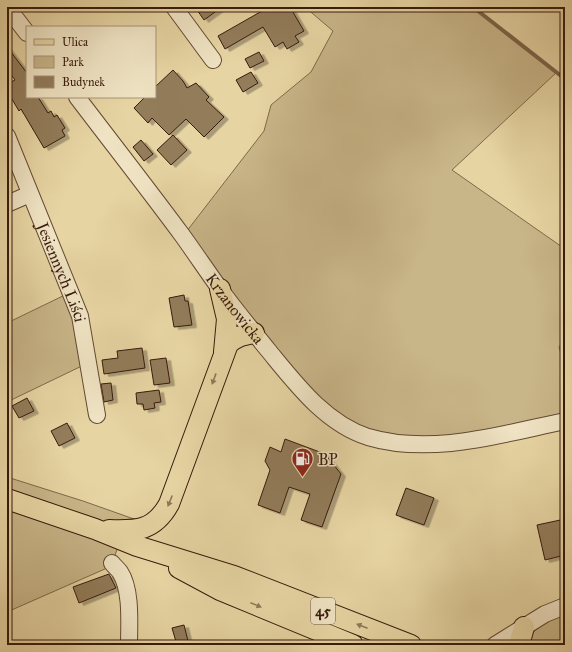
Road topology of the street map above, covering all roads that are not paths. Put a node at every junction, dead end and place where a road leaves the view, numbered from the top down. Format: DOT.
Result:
graph roads {
  1 [pos="7,7"];
  2 [pos="174,7"];
  3 [pos="26,32"];
  4 [pos="213,60"];
  5 [pos="78,98"];
  6 [pos="7,136"];
  7 [pos="30,194"];
  8 [pos="7,204"];
  9 [pos="220,289"];
  10 [pos="254,333"];
  11 [pos="224,352"];
  12 [pos="97,414"];
  13 [pos="565,421"];
  14 [pos="7,499"];
  15 [pos="95,529"];
  16 [pos="137,546"];
  17 [pos="112,563"];
  18 [pos="565,606"];
  19 [pos="522,636"];
  20 [pos="129,645"];
  21 [pos="353,645"];
  22 [pos="411,645"];
  23 [pos="495,645"];
  1 -- 3 [label="street"];
  2 -- 4 [label="street"];
  5 -- 9 [label="street, Krzanowicka"];
  6 -- 7 [label="street, Jesiennych Liści"];
  7 -- 8 [label="street"];
  7 -- 12 [label="street, Jesiennych Liści"];
  9 -- 10 [label="street, Krzanowicka"];
  9 -- 11 [label="main road"];
  10 -- 11 [label="main road"];
  10 -- 13 [label="street, Krzanowicka"];
  11 -- 15 [label="main road, one-way"];
  14 -- 15 [label="main road, 45"];
  15 -- 16 [label="main road, 45"];
  16 -- 21 [label="main road, 45, one-way"];
  22 -- 16 [label="main road, 45, one-way"];
  17 -- 20 [label="street"];
  18 -- 19 [label="street"];
  19 -- 23 [label="street"];
}
